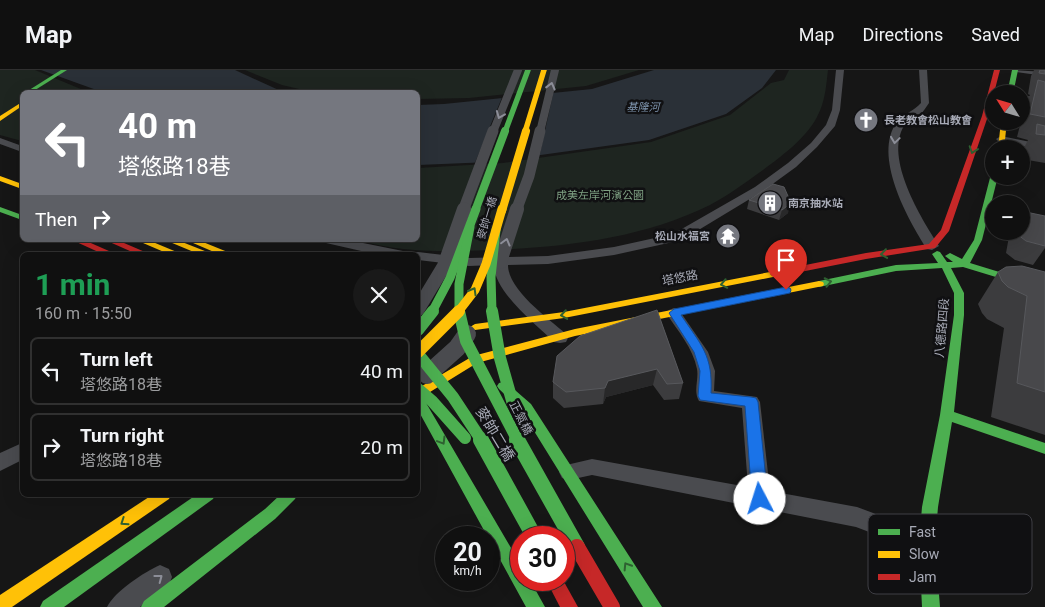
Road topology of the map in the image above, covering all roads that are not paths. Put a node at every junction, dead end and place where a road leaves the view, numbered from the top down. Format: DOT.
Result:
graph roads {
  1 [pos="64,70"];
  2 [pos="73,70"];
  3 [pos="518,70"];
  4 [pos="528,70"];
  5 [pos="544,70"];
  6 [pos="555,70"];
  7 [pos="840,70"];
  8 [pos="923,70"];
  9 [pos="997,70"];
  10 [pos="1015,70"];
  11 [pos="1045,74"];
  12 [pos="1012,85"];
  13 [pos="32,90"];
  14 [pos="43,90"];
  15 [pos="20,99"];
  16 [pos="1030,100"];
  17 [pos="1045,102"];
  18 [pos="20,105"];
  19 [pos="1,113"];
  20 [pos="0,141"];
  21 [pos="1030,147"];
  22 [pos="20,148"];
  23 [pos="20,148"];
  24 [pos="1045,148"];
  25 [pos="7,153"];
  26 [pos="0,176"];
  27 [pos="20,181"];
  28 [pos="992,185"];
  29 [pos="20,186"];
  30 [pos="0,187"];
  31 [pos="20,195"];
  32 [pos="0,197"];
  33 [pos="20,205"];
  34 [pos="0,209"];
  35 [pos="20,217"];
  36 [pos="470,227"];
  37 [pos="496,230"];
  38 [pos="81,242"];
  39 [pos="114,242"];
  40 [pos="145,242"];
  41 [pos="174,242"];
  42 [pos="195,242"];
  43 [pos="339,242"];
  44 [pos="932,246"];
  45 [pos="106,252"];
  46 [pos="139,252"];
  47 [pos="171,252"];
  48 [pos="202,252"];
  49 [pos="222,252"];
  50 [pos="387,252"];
  51 [pos="420,256"];
  52 [pos="501,262"];
  53 [pos="964,264"];
  54 [pos="946,266"];
  55 [pos="1045,289"];
  56 [pos="420,306"];
  57 [pos="674,313"];
  58 [pos="539,318"];
  59 [pos="420,327"];
  60 [pos="420,327"];
  61 [pos="420,330"];
  62 [pos="433,332"];
  63 [pos="560,338"];
  64 [pos="420,339"];
  65 [pos="420,351"];
  66 [pos="420,355"];
  67 [pos="472,360"];
  68 [pos="420,381"];
  69 [pos="420,390"];
  70 [pos="420,395"];
  71 [pos="420,401"];
  72 [pos="947,415"];
  73 [pos="1045,449"];
  74 [pos="20,452"];
  75 [pos="0,464"];
  76 [pos="569,472"];
  77 [pos="161,497"];
  78 [pos="184,497"];
  79 [pos="205,497"];
  80 [pos="217,497"];
  81 [pos="266,497"];
  82 [pos="288,497"];
  83 [pos="760,499"];
  84 [pos="929,514"];
  85 [pos="868,521"];
  86 [pos="526,526"];
  87 [pos="528,526"];
  88 [pos="554,526"];
  89 [pos="575,563"];
  90 [pos="562,591"];
  91 [pos="930,594"];
  92 [pos="0,605"];
  93 [pos="24,607"];
  94 [pos="49,607"];
  95 [pos="61,607"];
  96 [pos="120,607"];
  97 [pos="150,607"];
  98 [pos="536,607"];
  99 [pos="570,607"];
  100 [pos="599,607"];
  101 [pos="612,607"];
  102 [pos="653,607"];
  103 [pos="931,607"];
  1 -- 13 [label="main road"];
  2 -- 14 [label="main road"];
  3 -- 56 [label="street, one-way, bridge"];
  4 -- 36 [label="main road, 麥帥一橋, bridge"];
  4 -- 59 [label="main road, 麥帥一橋, bridge"];
  5 -- 37 [label="main road, 麥帥一橋, bridge"];
  65 -- 5 [label="main road, 麥帥一橋, one-way, bridge"];
  68 -- 6 [label="street, one-way, bridge"];
  7 -- 52 [label="street"];
  8 -- 44 [label="street, one-way"];
  9 -- 44 [label="main road, one-way"];
  10 -- 11 [label="street"];
  10 -- 12 [label="main road"];
  15 -- 19 [label="main road"];
  16 -- 17 [label="street"];
  18 -- 19 [label="main road"];
  20 -- 22 [label="street"];
  21 -- 24 [label="street"];
  23 -- 25 [label="street"];
  26 -- 27 [label="main road"];
  26 -- 29 [label="main road"];
  28 -- 53 [label="main road"];
  30 -- 31 [label="main road"];
  32 -- 33 [label="main road"];
  34 -- 35 [label="main road"];
  36 -- 101 [label="main road, 正氣橋, bridge"];
  37 -- 101 [label="main road, 正氣橋, bridge"];
  38 -- 45 [label="main road"];
  39 -- 46 [label="main road"];
  40 -- 47 [label="main road"];
  41 -- 48 [label="main road"];
  42 -- 49 [label="main road"];
  43 -- 50 [label="street"];
  44 -- 53 [label="main road"];
  44 -- 54 [label="main road, 八德路四段"];
  44 -- 58 [label="main road, 塔悠路, one-way"];
  51 -- 52 [label="street"];
  52 -- 58 [label="street"];
  53 -- 54 [label="main road"];
  53 -- 55 [label="main road"];
  57 -- 54 [label="main road, one-way"];
  54 -- 72 [label="main road, 八德路四段"];
  57 -- 63 [label="main road"];
  57 -- 83 [label="street"];
  58 -- 62 [label="main road, 塔悠路"];
  58 -- 63 [label="street"];
  60 -- 62 [label="main road, 塔悠路"];
  61 -- 62 [label="main road"];
  62 -- 64 [label="main road"];
  62 -- 67 [label="main road, 塔悠路"];
  63 -- 67 [label="main road"];
  66 -- 87 [label="main road, 麥帥二橋, bridge"];
  67 -- 70 [label="main road"];
  67 -- 76 [label="main road, 塔悠路"];
  67 -- 88 [label="main road"];
  69 -- 86 [label="main road, 麥帥二橋, bridge"];
  71 -- 98 [label="main road, one-way"];
  72 -- 73 [label="main road"];
  72 -- 84 [label="main road, 八德路四段"];
  74 -- 75 [label="street"];
  76 -- 83 [label="street"];
  102 -- 76 [label="main road, 塔悠路, one-way"];
  77 -- 92 [label="main road, one-way"];
  78 -- 93 [label="street"];
  79 -- 94 [label="main road"];
  80 -- 95 [label="main road"];
  96 -- 81 [label="street, one-way"];
  82 -- 97 [label="main road"];
  83 -- 85 [label="street"];
  89 -- 100 [label="main road"];
  90 -- 99 [label="main road"];
  91 -- 103 [label="main road, 八德路四段"];
}
